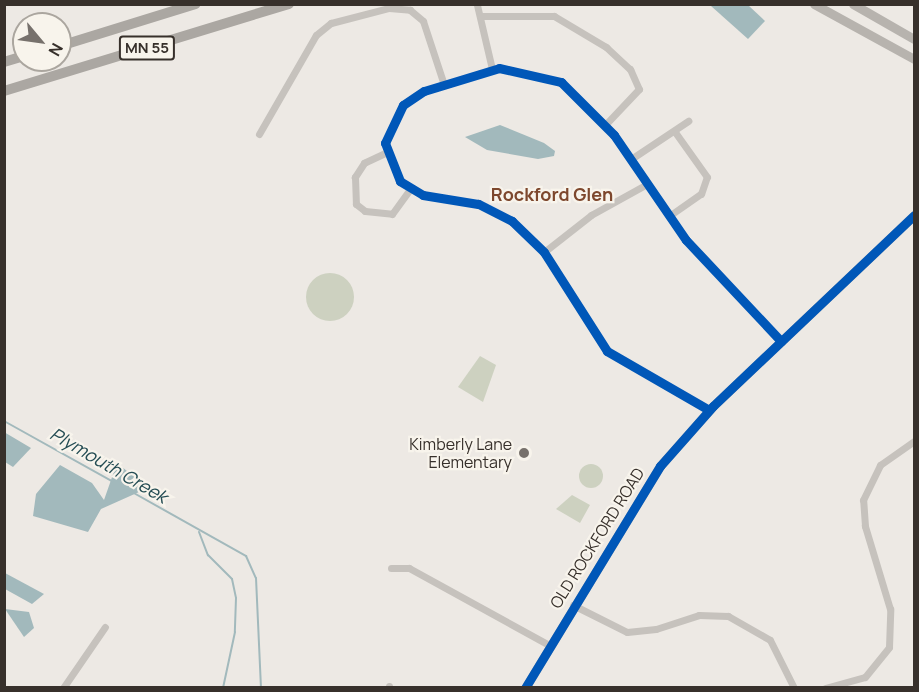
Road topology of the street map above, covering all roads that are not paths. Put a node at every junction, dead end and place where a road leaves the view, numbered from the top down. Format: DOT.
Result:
graph roads {
  1 [pos="196,4"];
  2 [pos="289,4"];
  3 [pos="814,4"];
  4 [pos="853,4"];
  5 [pos="477,5"];
  6 [pos="480,16"];
  7 [pos="915,39"];
  8 [pos="72,42"];
  9 [pos="915,59"];
  10 [pos="492,69"];
  11 [pos="444,85"];
  12 [pos="4,91"];
  13 [pos="688,121"];
  14 [pos="605,125"];
  15 [pos="675,132"];
  16 [pos="259,134"];
  17 [pos="385,153"];
  18 [pos="631,159"];
  19 [pos="647,184"];
  20 [pos="410,189"];
  21 [pos="915,215"];
  22 [pos="669,216"];
  23 [pos="544,252"];
  24 [pos="781,341"];
  25 [pos="709,410"];
  26 [pos="915,441"];
  27 [pos="391,568"];
  28 [pos="573,605"];
  29 [pos="105,627"];
  30 [pos="549,645"];
  31 [pos="63,687"];
  32 [pos="525,687"];
  33 [pos="794,687"];
  34 [pos="825,687"];
  1 -- 8 [label="main road, MN 55"];
  2 -- 12 [label="main road, MN 55"];
  3 -- 9 [label="street"];
  4 -- 7 [label="street"];
  5 -- 6 [label="street"];
  6 -- 10 [label="street"];
  6 -- 14 [label="street"];
  10 -- 11 [label="street"];
  10 -- 14 [label="street"];
  11 -- 16 [label="street"];
  11 -- 17 [label="street"];
  13 -- 15 [label="street"];
  14 -- 18 [label="street"];
  15 -- 18 [label="street"];
  15 -- 22 [label="street"];
  17 -- 20 [label="street"];
  17 -- 20 [label="street"];
  18 -- 19 [label="street"];
  19 -- 22 [label="street"];
  19 -- 23 [label="street"];
  20 -- 23 [label="street"];
  21 -- 24 [label="street, OLD ROCKFORD ROAD"];
  22 -- 24 [label="street"];
  23 -- 25 [label="street"];
  24 -- 25 [label="street, OLD ROCKFORD ROAD"];
  25 -- 28 [label="street, OLD ROCKFORD ROAD"];
  26 -- 34 [label="street"];
  27 -- 30 [label="street"];
  28 -- 30 [label="street, OLD ROCKFORD ROAD"];
  28 -- 33 [label="street"];
  29 -- 31 [label="street"];
  30 -- 32 [label="street, OLD ROCKFORD ROAD"];
}
